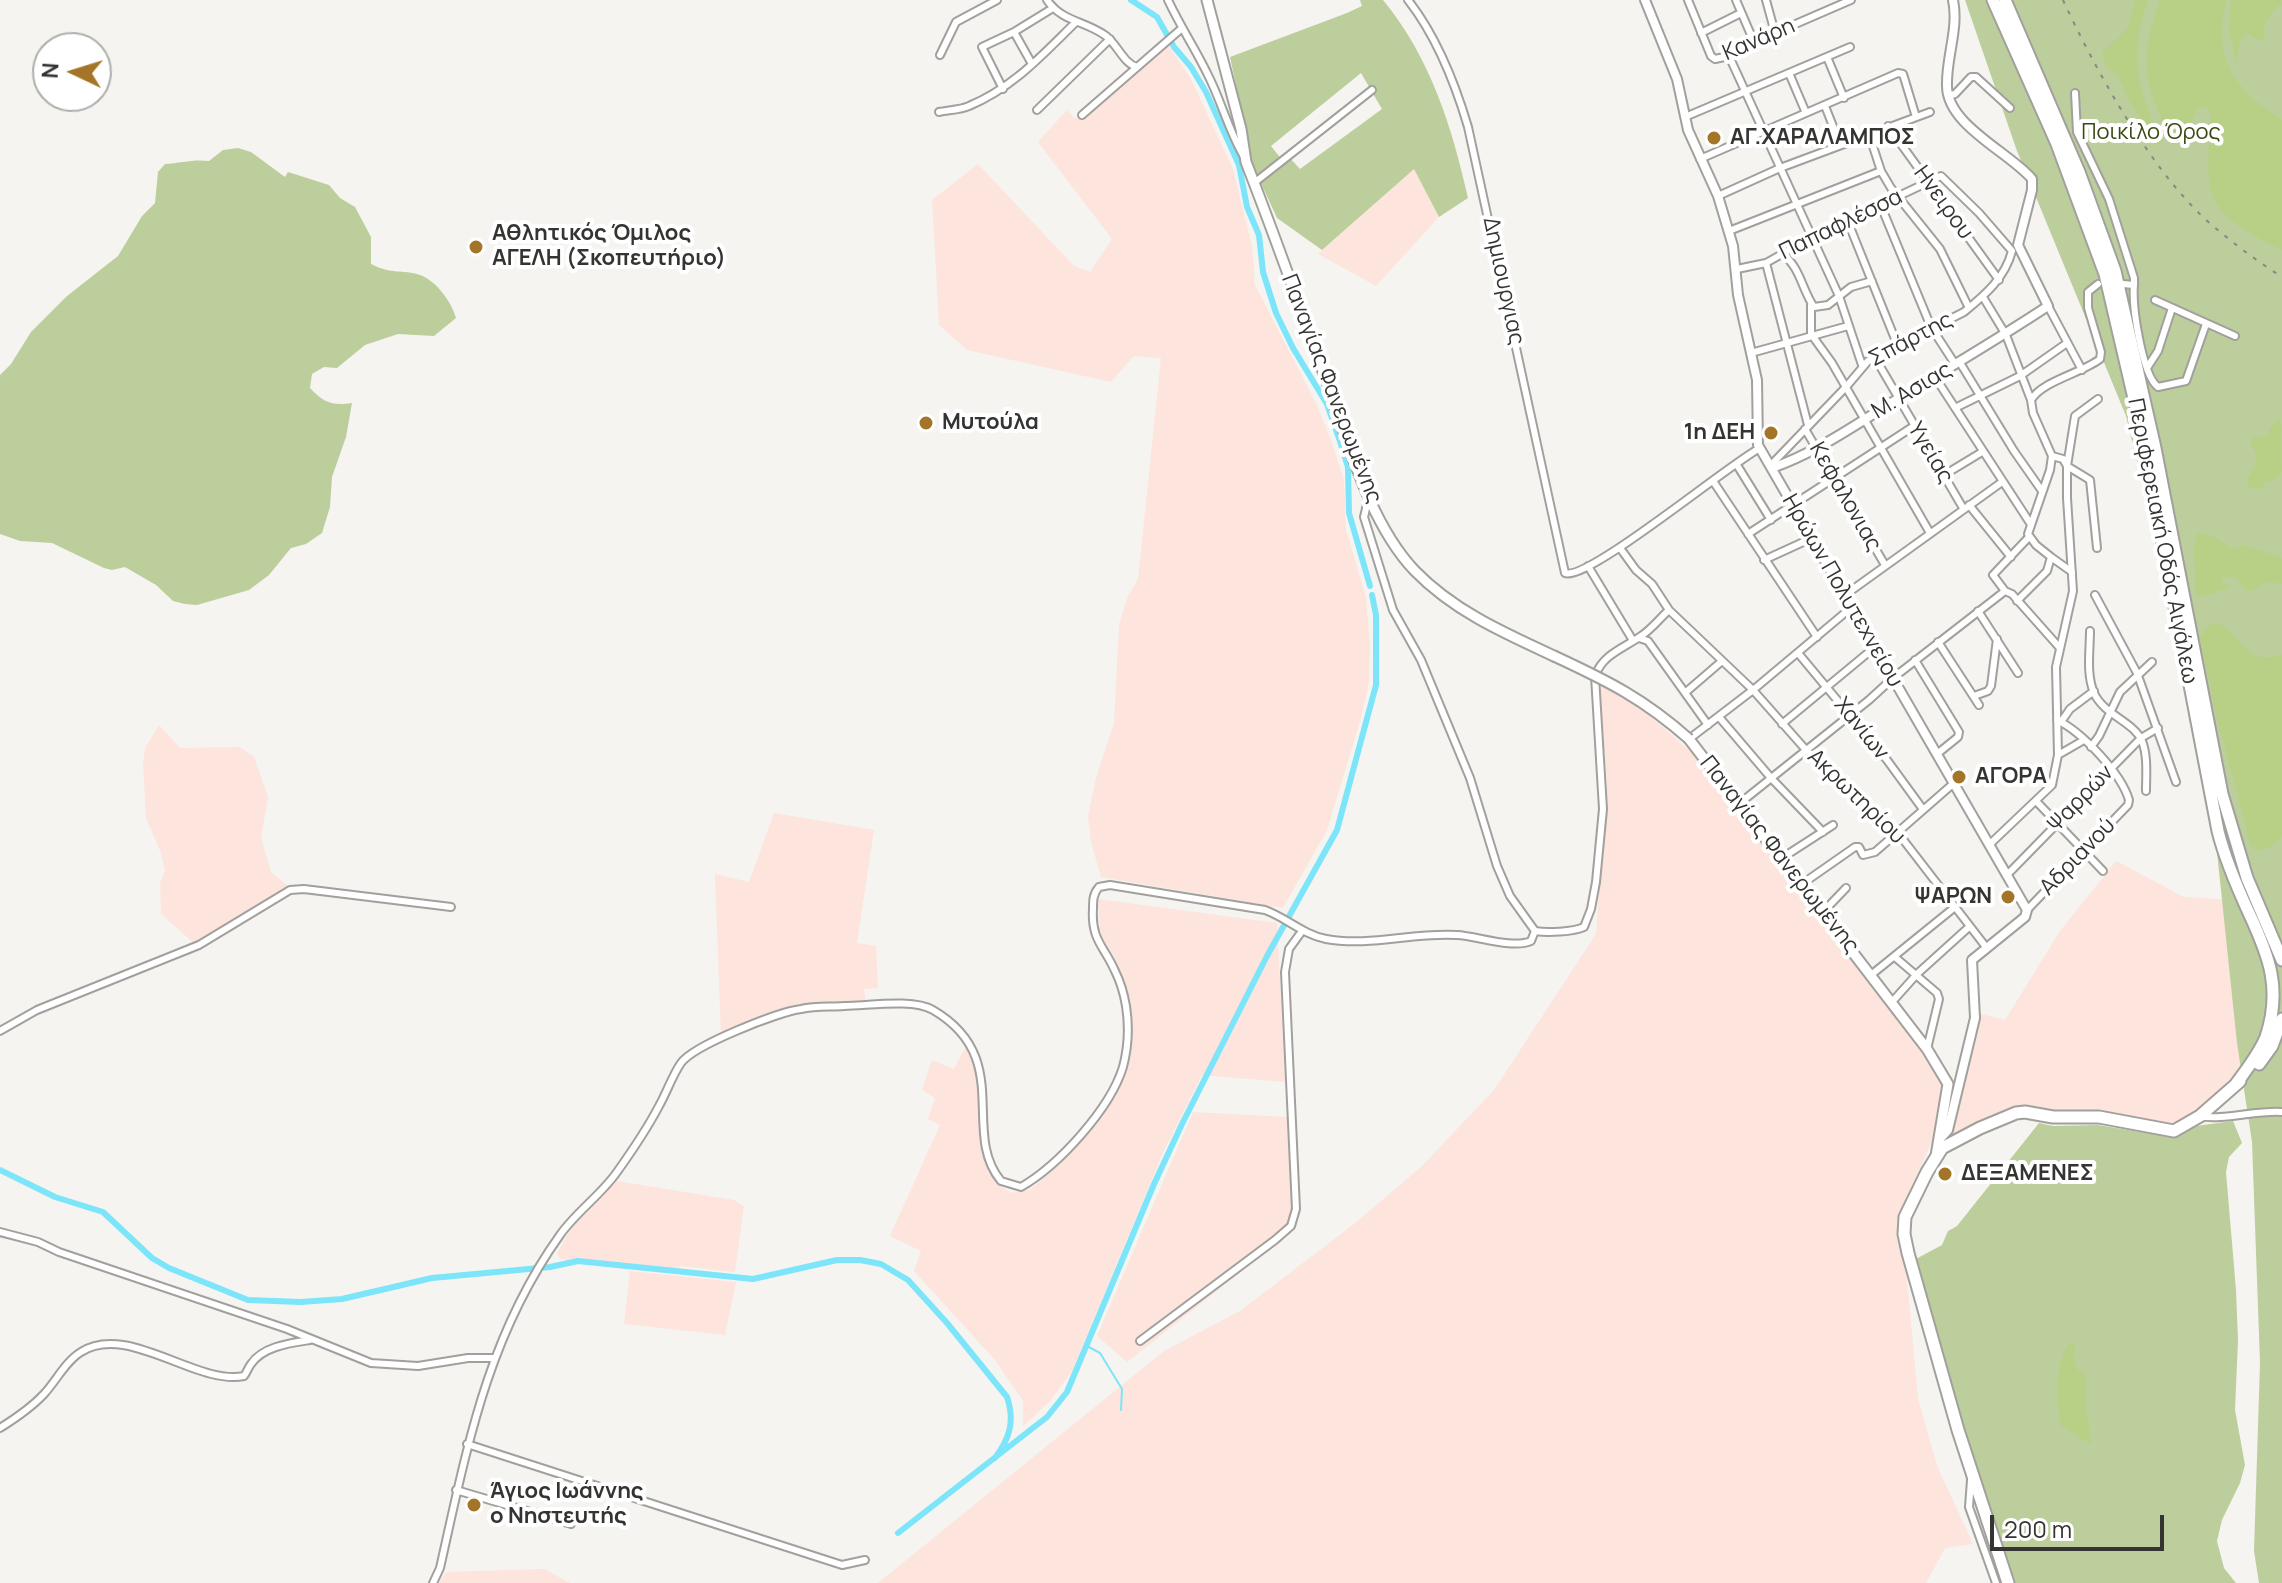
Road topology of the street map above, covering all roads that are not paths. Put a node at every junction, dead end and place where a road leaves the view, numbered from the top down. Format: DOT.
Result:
graph roads {
  1 [pos="997,0"];
  2 [pos="1047,0"];
  3 [pos="1168,0"];
  4 [pos="1207,0"];
  5 [pos="1408,0"];
  6 [pos="1645,0"];
  7 [pos="1736,0"];
  8 [pos="1766,0"];
  9 [pos="1851,0"];
  10 [pos="1953,0"];
  11 [pos="1993,0"];
  12 [pos="2005,0"];
  13 [pos="1690,1"];
  14 [pos="1835,3"];
  15 [pos="1053,8"];
  16 [pos="1741,13"];
  17 [pos="1076,22"];
  18 [pos="1181,29"];
  19 [pos="1014,32"];
  20 [pos="1701,33"];
  21 [pos="1775,33"];
  22 [pos="1110,39"];
  23 [pos="1754,42"];
  24 [pos="1850,47"];
  25 [pos="940,55"];
  26 [pos="1729,56"];
  27 [pos="1827,57"];
  28 [pos="1032,64"];
  29 [pos="1137,67"];
  30 [pos="1789,73"];
  31 [pos="1003,89"];
  32 [pos="1372,90"];
  33 [pos="1746,91"];
  34 [pos="2075,93"];
  35 [pos="1948,96"];
  36 [pos="1844,98"];
  37 [pos="1825,106"];
  38 [pos="2010,108"];
  39 [pos="1037,110"];
  40 [pos="939,112"];
  41 [pos="1930,112"];
  42 [pos="1806,113"];
  43 [pos="1082,115"];
  44 [pos="1685,117"];
  45 [pos="1916,117"];
  46 [pos="1888,126"];
  47 [pos="1764,130"];
  48 [pos="1869,134"];
  49 [pos="1840,144"];
  50 [pos="1245,158"];
  51 [pos="1700,159"];
  52 [pos="1780,168"];
  53 [pos="1881,171"];
  54 [pos="1254,183"];
  55 [pos="1927,183"];
  56 [pos="1718,196"];
  57 [pos="1898,198"];
  58 [pos="1795,204"];
  59 [pos="1881,206"];
  60 [pos="1848,222"];
  61 [pos="1729,231"];
  62 [pos="1812,237"];
  63 [pos="2010,246"];
  64 [pos="1782,254"];
  65 [pos="1766,263"];
  66 [pos="1737,269"];
  67 [pos="1999,280"];
  68 [pos="1872,281"];
  69 [pos="2098,284"];
  70 [pos="2123,284"];
  71 [pos="2134,285"];
  72 [pos="1839,296"];
  73 [pos="1983,297"];
  74 [pos="2155,300"];
  75 [pos="1811,305"];
  76 [pos="2048,306"];
  77 [pos="1969,308"];
  78 [pos="2172,308"];
  79 [pos="2206,324"];
  80 [pos="1848,326"];
  81 [pos="1931,327"];
  82 [pos="2006,335"];
  83 [pos="1814,336"];
  84 [pos="2235,336"];
  85 [pos="1786,343"];
  86 [pos="2067,343"];
  87 [pos="1897,344"];
  88 [pos="1751,353"];
  89 [pos="1874,356"];
  90 [pos="1957,363"];
  91 [pos="1862,365"];
  92 [pos="2147,368"];
  93 [pos="2082,370"];
  94 [pos="2020,376"];
  95 [pos="1935,377"];
  96 [pos="1846,387"];
  97 [pos="1981,396"];
  98 [pos="1899,398"];
  99 [pos="2098,399"];
  100 [pos="2031,400"];
  101 [pos="1955,408"];
  102 [pos="1865,419"];
  103 [pos="1914,426"];
  104 [pos="1807,427"];
  105 [pos="1817,447"];
  106 [pos="1881,447"];
  107 [pos="1760,448"];
  108 [pos="1982,452"];
  109 [pos="2052,456"];
  110 [pos="1737,465"];
  111 [pos="2067,466"];
  112 [pos="1771,467"];
  113 [pos="1944,475"];
  114 [pos="1834,478"];
  115 [pos="1713,481"];
  116 [pos="2002,482"];
  117 [pos="2042,491"];
  118 [pos="1369,496"];
  119 [pos="1793,506"];
  120 [pos="1966,506"];
  121 [pos="1771,520"];
  122 [pos="2030,523"];
  123 [pos="1930,533"];
  124 [pos="1748,534"];
  125 [pos="2029,537"];
  126 [pos="1812,538"];
  127 [pos="1620,548"];
  128 [pos="2097,548"];
  129 [pos="2011,557"];
  130 [pos="2051,557"];
  131 [pos="1764,560"];
  132 [pos="1885,565"];
  133 [pos="1588,566"];
  134 [pos="2072,572"];
  135 [pos="2005,591"];
  136 [pos="1845,595"];
  137 [pos="2095,595"];
  138 [pos="2017,601"];
  139 [pos="1852,607"];
  140 [pos="1669,610"];
  141 [pos="1978,611"];
  142 [pos="2090,631"];
  143 [pos="1817,637"];
  144 [pos="1636,638"];
  145 [pos="1997,639"];
  146 [pos="1938,642"];
  147 [pos="1875,647"];
  148 [pos="2059,647"];
  149 [pos="1798,653"];
  150 [pos="1915,660"];
  151 [pos="1722,661"];
  152 [pos="2152,662"];
  153 [pos="2018,673"];
  154 [pos="2137,673"];
  155 [pos="1893,678"];
  156 [pos="1827,688"];
  157 [pos="1753,690"];
  158 [pos="2094,691"];
  159 [pos="1686,692"];
  160 [pos="1974,696"];
  161 [pos="1979,705"];
  162 [pos="2110,713"];
  163 [pos="1849,716"];
  164 [pos="1719,717"];
  165 [pos="2059,721"];
  166 [pos="1782,724"];
  167 [pos="1708,725"];
  168 [pos="2158,728"];
  169 [pos="2141,738"];
  170 [pos="1689,739"];
  171 [pos="2084,740"];
  172 [pos="2091,747"];
  173 [pos="1806,750"];
  174 [pos="1937,754"];
  175 [pos="2058,755"];
  176 [pos="2111,768"];
  177 [pos="1771,778"];
  178 [pos="2176,782"];
  179 [pos="1954,783"];
  180 [pos="2146,791"];
  181 [pos="2036,801"];
  182 [pos="1740,803"];
  183 [pos="1922,808"];
  184 [pos="2059,822"];
  185 [pos="1833,825"];
  186 [pos="1823,832"];
  187 [pos="1898,833"];
  188 [pos="1989,845"];
  189 [pos="2085,850"];
  190 [pos="1782,858"];
  191 [pos="2103,871"];
  192 [pos="2007,875"];
  193 [pos="1802,884"];
  194 [pos="1846,888"];
  195 [pos="451,907"];
  196 [pos="1955,907"];
  197 [pos="2027,910"];
  198 [pos="1823,912"];
  199 [pos="1969,927"];
  200 [pos="1302,931"];
  201 [pos="1535,931"];
  202 [pos="1986,947"];
  203 [pos="1896,958"];
  204 [pos="2282,960"];
  205 [pos="1917,974"];
  206 [pos="1871,975"];
  207 [pos="1892,1002"];
  208 [pos="2282,1019"];
  209 [pos="0,1031"];
  210 [pos="1927,1049"];
  211 [pos="2236,1084"];
  212 [pos="2282,1112"];
  213 [pos="2200,1116"];
  214 [pos="1940,1139"];
  215 [pos="1936,1158"];
  216 [pos="0,1232"];
  217 [pos="311,1340"];
  218 [pos="1140,1341"];
  219 [pos="494,1358"];
  220 [pos="0,1428"];
  221 [pos="467,1444"];
  222 [pos="1972,1473"];
  223 [pos="456,1490"];
  224 [pos="571,1524"];
  225 [pos="865,1560"];
  226 [pos="433,1583"];
  227 [pos="1996,1583"];
  228 [pos="2008,1583"];
  1 -- 25 [label="street"];
  2 -- 15 [label="street"];
  3 -- 18 [label="street"];
  4 -- 50 [label="main road, Παναγίας Φανερωμένης"];
  5 -- 133 [label="street, Δημιουργιας"];
  6 -- 44 [label="street, Ηρώων Πολυτεχνείου"];
  7 -- 16 [label="street"];
  8 -- 21 [label="street"];
  9 -- 14 [label="street, Κανάρη"];
  10 -- 35 [label="street"];
  11 -- 211 [label="highway, Περιφερειακή Οδός Αιγάλεω"];
  12 -- 204 [label="highway, Περιφερειακή Οδός Αιγάλεω"];
  13 -- 20 [label="street"];
  14 -- 21 [label="street, Κανάρη"];
  15 -- 17 [label="street"];
  15 -- 19 [label="street"];
  16 -- 20 [label="street"];
  16 -- 23 [label="street"];
  17 -- 22 [label="street"];
  17 -- 28 [label="street"];
  18 -- 29 [label="street"];
  18 -- 50 [label="street"];
  19 -- 28 [label="street"];
  19 -- 31 [label="street"];
  20 -- 26 [label="street, Κανάρη"];
  21 -- 23 [label="street, Κανάρη"];
  22 -- 29 [label="street"];
  22 -- 39 [label="street"];
  23 -- 26 [label="street, Κανάρη"];
  24 -- 27 [label="street"];
  26 -- 33 [label="street"];
  27 -- 30 [label="street"];
  27 -- 36 [label="street"];
  28 -- 31 [label="street"];
  29 -- 43 [label="street"];
  30 -- 33 [label="street"];
  30 -- 42 [label="street"];
  31 -- 40 [label="street"];
  32 -- 54 [label="street"];
  33 -- 44 [label="street"];
  33 -- 47 [label="street"];
  34 -- 71 [label="street"];
  35 -- 38 [label="street"];
  35 -- 76 [label="street"];
  36 -- 37 [label="street"];
  36 -- 45 [label="street"];
  37 -- 42 [label="street"];
  37 -- 49 [label="street"];
  41 -- 45 [label="street"];
  42 -- 47 [label="street"];
  44 -- 51 [label="street, Ηρώων Πολυτεχνείου"];
  45 -- 46 [label="street"];
  46 -- 48 [label="street"];
  46 -- 55 [label="street, Ηνειρου"];
  47 -- 51 [label="street"];
  47 -- 52 [label="street"];
  48 -- 49 [label="street"];
  48 -- 53 [label="street"];
  49 -- 52 [label="street"];
  50 -- 54 [label="main road, Παναγίας Φανερωμένης"];
  51 -- 56 [label="street, Ηρώων Πολυτεχνείου"];
  52 -- 56 [label="street"];
  52 -- 58 [label="street"];
  53 -- 57 [label="street"];
  53 -- 58 [label="street"];
  54 -- 118 [label="main road, Παναγίας Φανερωμένης"];
  55 -- 57 [label="street, Παπαφλέσσα"];
  55 -- 63 [label="street, Παπαφλέσσα"];
  55 -- 67 [label="street, Ηνειρου"];
  56 -- 61 [label="street, Ηρώων Πολυτεχνείου"];
  57 -- 59 [label="street, Παπαφλέσσα"];
  57 -- 77 [label="street"];
  58 -- 61 [label="street"];
  58 -- 62 [label="street"];
  59 -- 60 [label="street, Παπαφλέσσα"];
  59 -- 81 [label="street"];
  60 -- 62 [label="street, Παπαφλέσσα"];
  60 -- 68 [label="street"];
  61 -- 66 [label="street, Ηρώων Πολυτεχνείου"];
  62 -- 64 [label="street, Παπαφλέσσα"];
  62 -- 72 [label="street"];
  63 -- 67 [label="street, Σπάρτης"];
  64 -- 65 [label="street, Παπαφλέσσα"];
  64 -- 75 [label="street"];
  65 -- 66 [label="street, Παπαφλέσσα"];
  65 -- 85 [label="street, Κεφαλονιας"];
  66 -- 88 [label="street, Ηρώων Πολυτεχνείου"];
  67 -- 73 [label="street, Σπάρτης"];
  68 -- 72 [label="street"];
  68 -- 87 [label="street"];
  69 -- 93 [label="street"];
  70 -- 71 [label="street"];
  71 -- 92 [label="street"];
  72 -- 75 [label="street"];
  72 -- 80 [label="street"];
  73 -- 77 [label="street, Σπάρτης"];
  73 -- 82 [label="street"];
  74 -- 78 [label="street"];
  75 -- 83 [label="street"];
  76 -- 82 [label="street, Μ. Ασιας"];
  76 -- 86 [label="street"];
  77 -- 81 [label="street, Σπάρτης"];
  78 -- 79 [label="street"];
  78 -- 92 [label="street"];
  79 -- 84 [label="street"];
  79 -- 92 [label="street"];
  80 -- 83 [label="street"];
  80 -- 91 [label="street"];
  81 -- 87 [label="street, Σπάρτης"];
  81 -- 90 [label="street"];
  82 -- 90 [label="street, Μ. Ασιας"];
  82 -- 94 [label="street"];
  83 -- 85 [label="street"];
  83 -- 96 [label="street"];
  85 -- 88 [label="street"];
  85 -- 104 [label="street, Κεφαλονιας"];
  86 -- 93 [label="street"];
  86 -- 94 [label="street"];
  87 -- 89 [label="street, Σπάρτης"];
  88 -- 107 [label="street, Ηρώων Πολυτεχνείου"];
  89 -- 91 [label="street, Σπάρτης"];
  89 -- 98 [label="street, Υγείας"];
  90 -- 95 [label="street, Μ. Ασιας"];
  90 -- 97 [label="street"];
  91 -- 96 [label="street, Σπάρτης"];
  93 -- 100 [label="street"];
  94 -- 97 [label="street"];
  94 -- 100 [label="street"];
  95 -- 98 [label="street, Μ. Ασιας"];
  95 -- 101 [label="street"];
  96 -- 102 [label="street"];
  96 -- 104 [label="street, Σπάρτης"];
  97 -- 101 [label="street"];
  97 -- 117 [label="street"];
  98 -- 102 [label="street, Μ. Ασιας"];
  98 -- 103 [label="street, Υγείας"];
  99 -- 111 [label="street"];
  100 -- 109 [label="street"];
  101 -- 108 [label="street"];
  102 -- 105 [label="street, Μ. Ασιας"];
  102 -- 106 [label="street"];
  103 -- 106 [label="street"];
  103 -- 113 [label="street, Υγείας"];
  104 -- 105 [label="street, Κεφαλονιας"];
  104 -- 112 [label="street, Σπάρτης"];
  105 -- 112 [label="street, Μ. Ασιας"];
  105 -- 114 [label="street, Κεφαλονιας"];
  106 -- 114 [label="street"];
  106 -- 123 [label="street"];
  107 -- 110 [label="street"];
  107 -- 112 [label="street, Ηρώων Πολυτεχνείου"];
  108 -- 113 [label="street"];
  108 -- 116 [label="street"];
  109 -- 111 [label="street"];
  109 -- 117 [label="street"];
  110 -- 115 [label="street"];
  110 -- 121 [label="street"];
  111 -- 128 [label="street"];
  111 -- 134 [label="street"];
  112 -- 119 [label="street, Ηρώων Πολυτεχνείου"];
  113 -- 120 [label="street, Υγείας"];
  114 -- 119 [label="street"];
  114 -- 132 [label="street, Κεφαλονιας"];
  115 -- 124 [label="street"];
  115 -- 127 [label="street"];
  116 -- 120 [label="street"];
  116 -- 122 [label="street"];
  117 -- 122 [label="street"];
  118 -- 170 [label="main road, Παναγίας Φανερωμένης, bridge"];
  118 -- 201 [label="street"];
  119 -- 121 [label="street"];
  119 -- 126 [label="street, Ηρώων Πολυτεχνείου"];
  120 -- 123 [label="street"];
  120 -- 129 [label="street, Υγείας"];
  121 -- 124 [label="street"];
  122 -- 125 [label="street"];
  123 -- 132 [label="street"];
  124 -- 131 [label="street"];
  125 -- 129 [label="street"];
  125 -- 130 [label="street"];
  126 -- 131 [label="street"];
  126 -- 136 [label="street, Ηρώων Πολυτεχνείου"];
  127 -- 133 [label="street"];
  127 -- 140 [label="street, Ακρωτηρίου"];
  129 -- 135 [label="street"];
  130 -- 134 [label="street"];
  130 -- 138 [label="street"];
  131 -- 143 [label="street"];
  132 -- 136 [label="street"];
  133 -- 144 [label="street"];
  134 -- 148 [label="street"];
  135 -- 138 [label="street"];
  135 -- 141 [label="street"];
  136 -- 139 [label="street, Ηρώων Πολυτεχνείου"];
  137 -- 154 [label="street"];
  138 -- 148 [label="street"];
  139 -- 143 [label="street"];
  139 -- 147 [label="street, Ηρώων Πολυτεχνείου"];
  140 -- 144 [label="street"];
  140 -- 151 [label="street, Ακρωτηρίου"];
  141 -- 145 [label="street"];
  141 -- 146 [label="street"];
  142 -- 158 [label="street"];
  143 -- 149 [label="street"];
  144 -- 159 [label="street"];
  144 -- 201 [label="street"];
  145 -- 153 [label="street"];
  145 -- 160 [label="street"];
  146 -- 150 [label="street"];
  146 -- 160 [label="street"];
  147 -- 155 [label="street, Ηρώων Πολυτεχνείου"];
  147 -- 156 [label="street"];
  148 -- 165 [label="street"];
  149 -- 156 [label="street, Χανίων"];
  149 -- 157 [label="street"];
  150 -- 155 [label="street"];
  150 -- 174 [label="street"];
  151 -- 157 [label="street, Ακρωτηρίου"];
  151 -- 159 [label="street"];
  152 -- 154 [label="street"];
  154 -- 162 [label="street"];
  154 -- 168 [label="street"];
  155 -- 163 [label="street"];
  155 -- 174 [label="street, Ηρώων Πολυτεχνείου"];
  156 -- 163 [label="street, Χανίων"];
  156 -- 166 [label="street"];
  157 -- 164 [label="street"];
  157 -- 166 [label="street, Ακρωτηρίου"];
  158 -- 162 [label="street"];
  158 -- 165 [label="street"];
  159 -- 167 [label="street"];
  160 -- 161 [label="street"];
  162 -- 169 [label="street"];
  162 -- 172 [label="street"];
  163 -- 173 [label="street"];
  163 -- 183 [label="street, Χανίων"];
  164 -- 167 [label="street"];
  164 -- 177 [label="street"];
  165 -- 171 [label="street"];
  165 -- 175 [label="street"];
  166 -- 173 [label="street, Ακρωτηρίου"];
  167 -- 170 [label="street"];
  168 -- 169 [label="street, Ψαρρών"];
  168 -- 178 [label="street"];
  169 -- 176 [label="street, Ψαρρών"];
  169 -- 180 [label="street"];
  170 -- 182 [label="main road, Παναγίας Φανερωμένης"];
  171 -- 172 [label="street"];
  171 -- 175 [label="street"];
  172 -- 176 [label="street"];
  173 -- 177 [label="street"];
  173 -- 187 [label="street, Ακρωτηρίου"];
  174 -- 179 [label="street, Ηρώων Πολυτεχνείου"];
  175 -- 181 [label="street"];
  176 -- 184 [label="street, Ψαρρών"];
  176 -- 189 [label="street, Αδριανού"];
  177 -- 182 [label="street"];
  177 -- 186 [label="street"];
  179 -- 183 [label="street"];
  179 -- 188 [label="street, Ηρώων Πολυτεχνείου"];
  181 -- 184 [label="street"];
  181 -- 188 [label="street"];
  182 -- 190 [label="main road, Παναγίας Φανερωμένης"];
  183 -- 187 [label="street"];
  184 -- 189 [label="street"];
  184 -- 192 [label="street, Ψαρρών"];
  185 -- 186 [label="street"];
  186 -- 190 [label="street"];
  187 -- 193 [label="street"];
  187 -- 196 [label="street, Ακρωτηρίου"];
  188 -- 192 [label="street, Ηρώων Πολυτεχνείου"];
  189 -- 191 [label="street"];
  189 -- 197 [label="street, Αδριανού"];
  190 -- 193 [label="main road, Παναγίας Φανερωμένης"];
  192 -- 197 [label="street, Ηρώων Πολυτεχνείου"];
  193 -- 198 [label="main road, Παναγίας Φανερωμένης"];
  194 -- 198 [label="street"];
  195 -- 209 [label="street"];
  196 -- 199 [label="street, Ακρωτηρίου"];
  196 -- 203 [label="street"];
  197 -- 202 [label="street"];
  198 -- 206 [label="main road, Παναγίας Φανερωμένης"];
  199 -- 202 [label="street, Ακρωτηρίου"];
  199 -- 205 [label="street"];
  200 -- 201 [label="street"];
  200 -- 218 [label="street"];
  200 -- 219 [label="street"];
  202 -- 214 [label="street"];
  203 -- 205 [label="street"];
  203 -- 206 [label="street"];
  205 -- 207 [label="street"];
  205 -- 210 [label="street"];
  206 -- 207 [label="main road, Παναγίας Φανερωμένης"];
  207 -- 210 [label="main road, Παναγίας Φανερωμένης"];
  208 -- 211 [label="highway, Περιφερειακή Οδός Αιγάλεω"];
  210 -- 214 [label="main road, Παναγίας Φανερωμένης"];
  211 -- 213 [label="highway, Περιφερειακή Οδός Αιγάλεω"];
  212 -- 213 [label="street"];
  213 -- 215 [label="highway, Περιφερειακή Οδός Αιγάλεω"];
  214 -- 215 [label="main road, Παναγίας Φανερωμένης"];
  215 -- 222 [label="highway, Περιφερειακή Οδός Αιγάλεω"];
  216 -- 217 [label="street"];
  217 -- 219 [label="street"];
  217 -- 220 [label="street"];
  219 -- 221 [label="street"];
  221 -- 223 [label="street"];
  221 -- 225 [label="street"];
  222 -- 227 [label="street"];
  222 -- 228 [label="highway, Περιφερειακή Οδός Αιγάλεω"];
  223 -- 224 [label="street"];
  223 -- 226 [label="street"];
}
